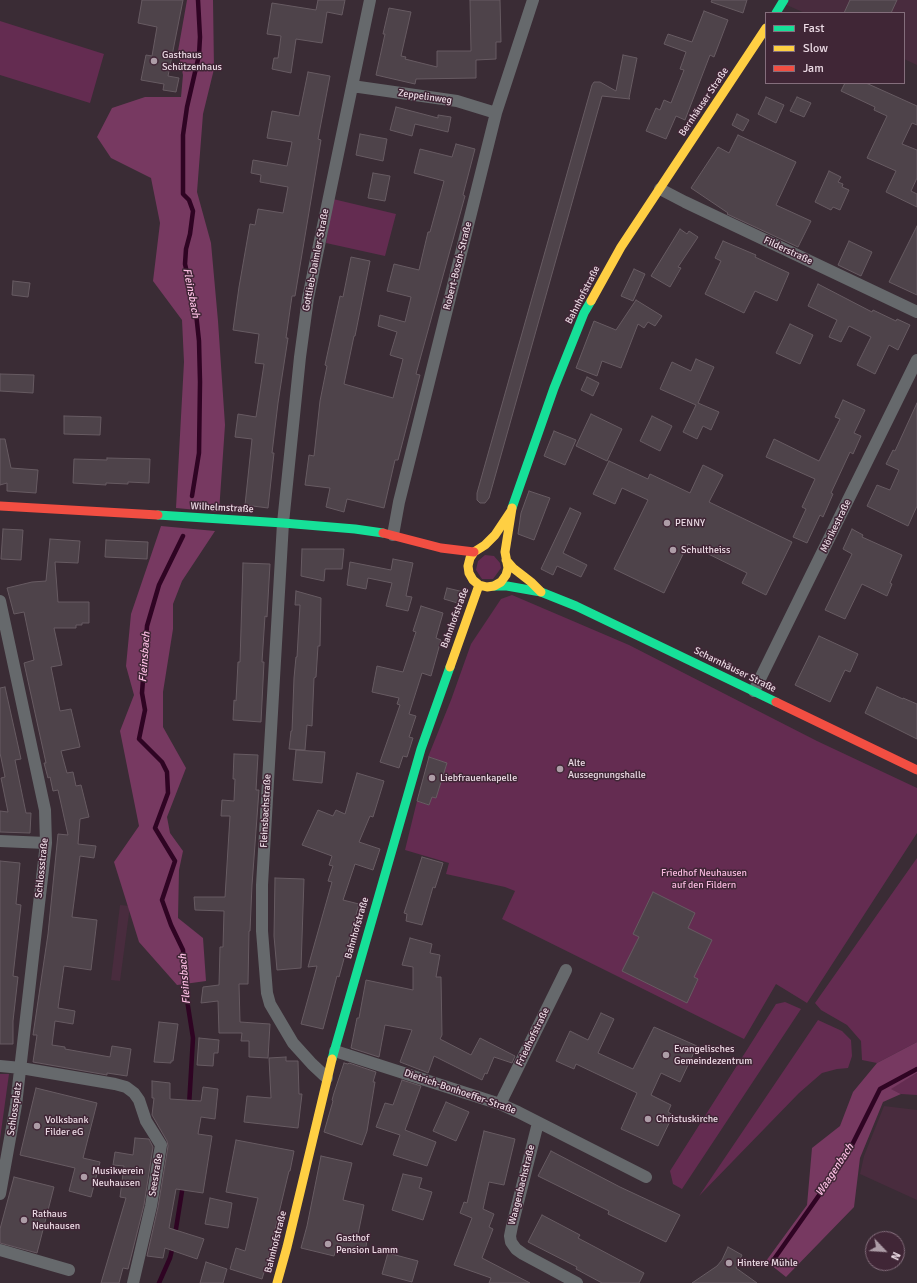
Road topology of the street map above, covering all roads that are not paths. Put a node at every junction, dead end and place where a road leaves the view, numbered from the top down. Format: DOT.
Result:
graph roads {
  1 [pos="370,0"];
  2 [pos="533,0"];
  3 [pos="784,0"];
  4 [pos="777,12"];
  5 [pos="765,30"];
  6 [pos="352,86"];
  7 [pos="496,113"];
  8 [pos="660,189"];
  9 [pos="917,312"];
  10 [pos="917,360"];
  11 [pos="0,506"];
  12 [pos="511,510"];
  13 [pos="283,522"];
  14 [pos="393,535"];
  15 [pos="441,548"];
  16 [pos="477,550"];
  17 [pos="506,559"];
  18 [pos="468,569"];
  19 [pos="479,585"];
  20 [pos="494,586"];
  21 [pos="541,592"];
  22 [pos="0,601"];
  23 [pos="754,691"];
  24 [pos="917,770"];
  25 [pos="0,841"];
  26 [pos="46,843"];
  27 [pos="566,970"];
  28 [pos="335,1051"];
  29 [pos="0,1066"];
  30 [pos="21,1068"];
  31 [pos="328,1078"];
  32 [pos="500,1104"];
  33 [pos="538,1123"];
  34 [pos="646,1177"];
  35 [pos="0,1194"];
  36 [pos="0,1250"];
  37 [pos="69,1270"];
  38 [pos="133,1283"];
  39 [pos="277,1283"];
  40 [pos="577,1283"];
  1 -- 6 [label="street, Gottlieb-Daimler-Straße"];
  2 -- 7 [label="street, Robert-Bosch-Straße"];
  3 -- 4 [label="street"];
  5 -- 8 [label="street, Bernhäuser Straße"];
  6 -- 7 [label="street, Zeppelinweg"];
  6 -- 13 [label="street, Gottlieb-Daimler-Straße"];
  7 -- 14 [label="street, Robert-Bosch-Straße"];
  8 -- 9 [label="street, Filderstraße"];
  8 -- 12 [label="street, Bahnhofstraße"];
  10 -- 23 [label="street, Mörikestraße"];
  11 -- 13 [label="street, Wilhelmstraße"];
  12 -- 16 [label="street, Bahnhofstraße"];
  12 -- 17 [label="street, Bahnhofstraße"];
  13 -- 14 [label="street, Wilhelmstraße"];
  13 -- 31 [label="street, Fleinsbachstraße"];
  14 -- 15 [label="street, Wilhelmstraße"];
  15 -- 16 [label="street, Wilhelmstraße"];
  15 -- 18 [label="street, Wilhelmstraße"];
  16 -- 17 [label="street"];
  16 -- 18 [label="street, Bahnhofstraße"];
  17 -- 20 [label="street, Bahnhofstraße"];
  17 -- 21 [label="street, Scharnhäuser Straße"];
  18 -- 19 [label="street, Bahnhofstraße"];
  19 -- 20 [label="street, Bahnhofstraße"];
  19 -- 28 [label="street, Bahnhofstraße"];
  20 -- 21 [label="street, Scharnhäuser Straße"];
  21 -- 23 [label="street, Scharnhäuser Straße"];
  22 -- 26 [label="street, Schlossstraße"];
  23 -- 24 [label="street, Scharnhäuser Straße"];
  25 -- 26 [label="street"];
  26 -- 30 [label="street, Schlossstraße"];
  27 -- 32 [label="street, Friedhofstraße"];
  28 -- 31 [label="street, Bahnhofstraße"];
  28 -- 32 [label="street, Dietrich-Bonhoeffer-Straße"];
  29 -- 30 [label="street, Schlossplatz"];
  30 -- 35 [label="street, Schlossplatz"];
  30 -- 38 [label="street, Seestraße"];
  31 -- 39 [label="street, Bahnhofstraße"];
  32 -- 33 [label="street, Dietrich-Bonhoeffer-Straße"];
  33 -- 34 [label="street, Dietrich-Bonhoeffer-Straße"];
  33 -- 40 [label="street, Waagenbachstraße"];
  36 -- 37 [label="street"];
}
